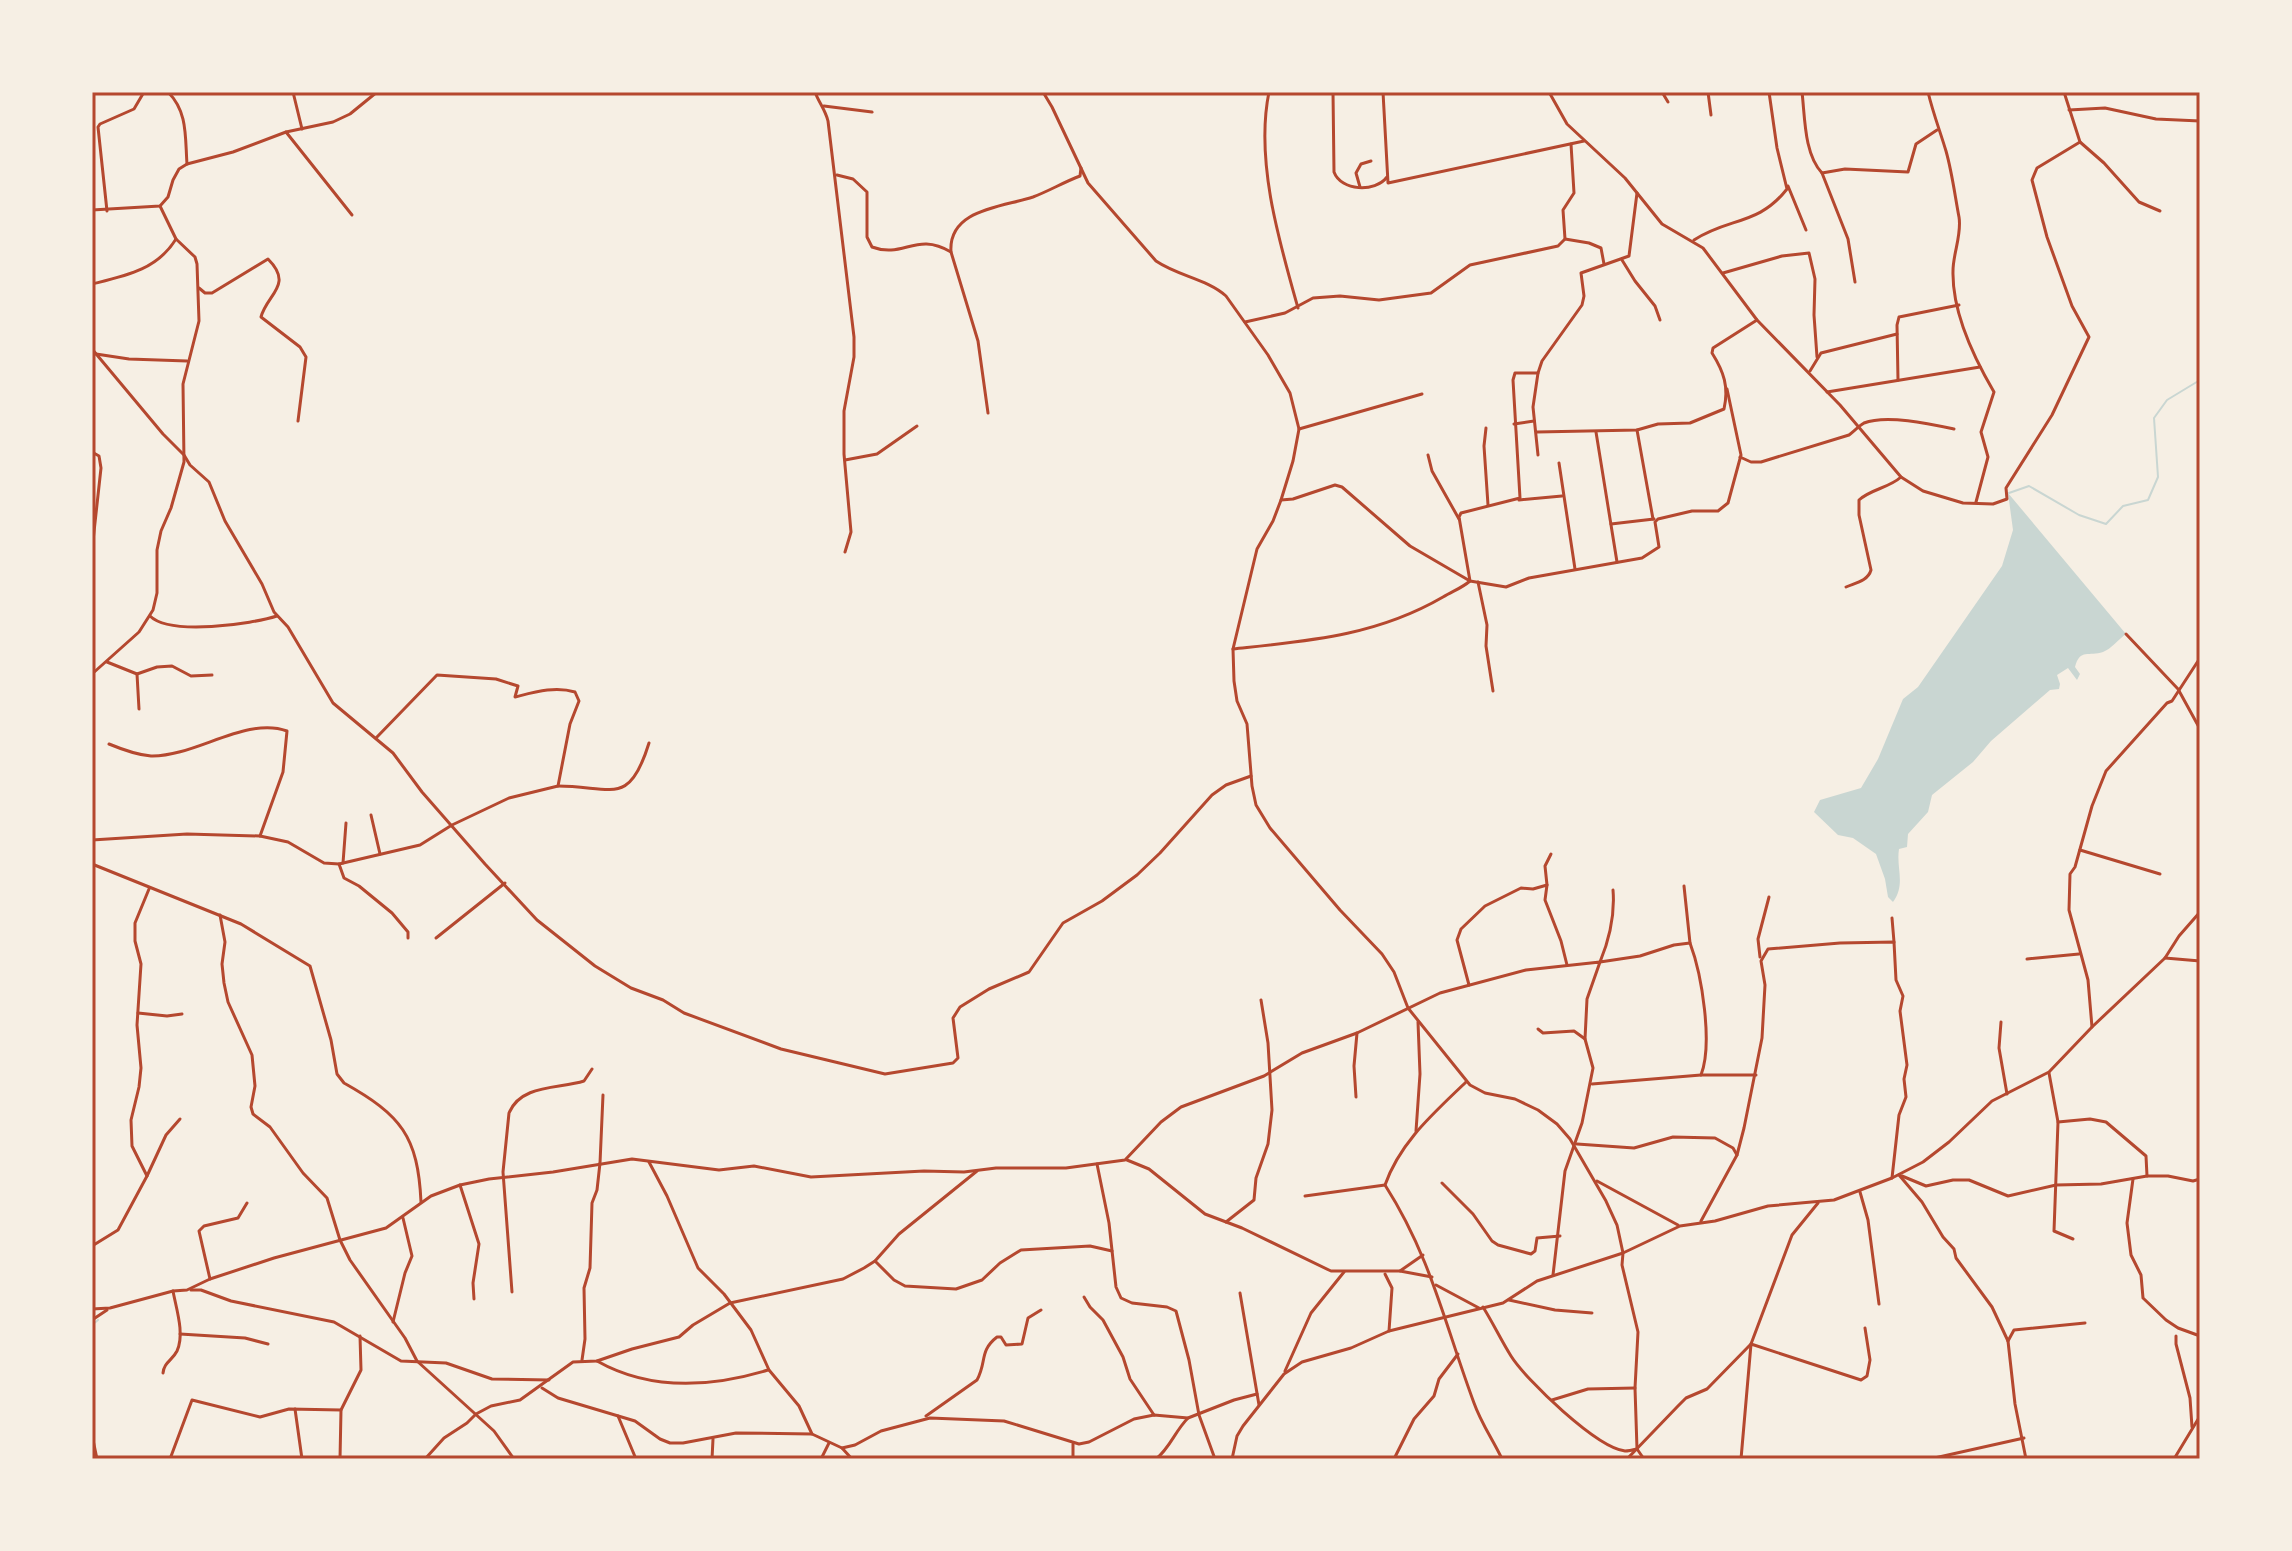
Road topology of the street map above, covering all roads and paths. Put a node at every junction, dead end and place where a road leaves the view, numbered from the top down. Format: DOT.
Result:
graph roads {
  1 [pos="144,92"];
  2 [pos="168,92"];
  3 [pos="293,92"];
  4 [pos="377,92"];
  5 [pos="815,92"];
  6 [pos="1043,92"];
  7 [pos="1269,92"];
  8 [pos="1333,92"];
  9 [pos="1383,92"];
  10 [pos="1549,92"];
  11 [pos="1662,92"];
  12 [pos="1708,92"];
  13 [pos="1769,92"];
  14 [pos="1802,92"];
  15 [pos="1928,92"];
  16 [pos="2064,92"];
  17 [pos="1668,102"];
  18 [pos="824,106"];
  19 [pos="2069,110"];
  20 [pos="872,112"];
  21 [pos="1711,115"];
  22 [pos="2200,121"];
  23 [pos="302,129"];
  24 [pos="1937,130"];
  25 [pos="286,132"];
  26 [pos="1585,141"];
  27 [pos="2080,142"];
  28 [pos="1571,144"];
  29 [pos="1371,161"];
  30 [pos="187,164"];
  31 [pos="1081,168"];
  32 [pos="1822,173"];
  33 [pos="836,175"];
  34 [pos="1387,177"];
  35 [pos="1788,185"];
  36 [pos="1360,187"];
  37 [pos="1637,193"];
  38 [pos="160,206"];
  39 [pos="92,210"];
  40 [pos="107,211"];
  41 [pos="2160,211"];
  42 [pos="352,215"];
  43 [pos="1806,230"];
  44 [pos="176,239"];
  45 [pos="1565,239"];
  46 [pos="1693,240"];
  47 [pos="951,252"];
  48 [pos="1621,260"];
  49 [pos="1604,264"];
  50 [pos="1723,273"];
  51 [pos="1855,282"];
  52 [pos="92,284"];
  53 [pos="197,285"];
  54 [pos="1959,305"];
  55 [pos="1298,308"];
  56 [pos="1660,320"];
  57 [pos="1757,320"];
  58 [pos="1245,322"];
  59 [pos="1897,334"];
  60 [pos="92,349"];
  61 [pos="96,354"];
  62 [pos="1817,357"];
  63 [pos="187,361"];
  64 [pos="1980,367"];
  65 [pos="1538,373"];
  66 [pos="1809,373"];
  67 [pos="1898,381"];
  68 [pos="1727,389"];
  69 [pos="1827,392"];
  70 [pos="1422,394"];
  71 [pos="988,413"];
  72 [pos="298,421"];
  73 [pos="1535,421"];
  74 [pos="1514,424"];
  75 [pos="917,426"];
  76 [pos="1858,427"];
  77 [pos="1486,428"];
  78 [pos="1299,429"];
  79 [pos="1954,429"];
  80 [pos="1595,430"];
  81 [pos="1637,430"];
  82 [pos="1537,432"];
  83 [pos="92,452"];
  84 [pos="184,455"];
  85 [pos="1428,455"];
  86 [pos="1538,455"];
  87 [pos="1740,457"];
  88 [pos="845,460"];
  89 [pos="1559,463"];
  90 [pos="1901,477"];
  91 [pos="94,491"];
  92 [pos="1562,496"];
  93 [pos="1281,500"];
  94 [pos="1517,501"];
  95 [pos="1976,502"];
  96 [pos="1488,505"];
  97 [pos="1459,519"];
  98 [pos="1656,519"];
  99 [pos="1611,524"];
  100 [pos="92,550"];
  101 [pos="845,552"];
  102 [pos="1617,562"];
  103 [pos="1575,569"];
  104 [pos="1470,581"];
  105 [pos="1478,582"];
  106 [pos="1846,587"];
  107 [pos="150,616"];
  108 [pos="277,616"];
  109 [pos="2126,634"];
  110 [pos="1233,649"];
  111 [pos="2200,658"];
  112 [pos="107,662"];
  113 [pos="92,674"];
  114 [pos="137,674"];
  115 [pos="212,675"];
  116 [pos="2178,689"];
  117 [pos="1493,691"];
  118 [pos="139,709"];
  119 [pos="2200,729"];
  120 [pos="376,739"];
  121 [pos="649,743"];
  122 [pos="109,744"];
  123 [pos="1251,776"];
  124 [pos="558,786"];
  125 [pos="371,815"];
  126 [pos="346,823"];
  127 [pos="452,825"];
  128 [pos="260,836"];
  129 [pos="92,840"];
  130 [pos="2080,850"];
  131 [pos="380,854"];
  132 [pos="1551,854"];
  133 [pos="92,864"];
  134 [pos="341,864"];
  135 [pos="2160,874"];
  136 [pos="505,883"];
  137 [pos="1547,885"];
  138 [pos="1684,886"];
  139 [pos="149,888"];
  140 [pos="1613,890"];
  141 [pos="1769,897"];
  142 [pos="2200,912"];
  143 [pos="220,915"];
  144 [pos="1892,918"];
  145 [pos="408,938"];
  146 [pos="436,938"];
  147 [pos="1894,942"];
  148 [pos="1690,943"];
  149 [pos="2079,954"];
  150 [pos="2165,958"];
  151 [pos="2027,959"];
  152 [pos="1761,961"];
  153 [pos="2200,961"];
  154 [pos="1600,962"];
  155 [pos="1567,965"];
  156 [pos="1469,985"];
  157 [pos="1261,1000"];
  158 [pos="1408,1008"];
  159 [pos="137,1013"];
  160 [pos="182,1014"];
  161 [pos="1418,1022"];
  162 [pos="2001,1022"];
  163 [pos="2092,1027"];
  164 [pos="1538,1029"];
  165 [pos="1357,1033"];
  166 [pos="1585,1039"];
  167 [pos="592,1069"];
  168 [pos="2049,1072"];
  169 [pos="1270,1073"];
  170 [pos="1701,1075"];
  171 [pos="1756,1075"];
  172 [pos="1467,1081"];
  173 [pos="1590,1084"];
  174 [pos="2007,1094"];
  175 [pos="603,1095"];
  176 [pos="1356,1097"];
  177 [pos="180,1119"];
  178 [pos="2058,1122"];
  179 [pos="1416,1131"];
  180 [pos="1576,1146"];
  181 [pos="1737,1155"];
  182 [pos="648,1160"];
  183 [pos="1125,1160"];
  184 [pos="600,1163"];
  185 [pos="1097,1164"];
  186 [pos="977,1171"];
  187 [pos="1899,1175"];
  188 [pos="147,1176"];
  189 [pos="2147,1176"];
  190 [pos="503,1177"];
  191 [pos="1892,1178"];
  192 [pos="2133,1179"];
  193 [pos="2200,1179"];
  194 [pos="1594,1180"];
  195 [pos="1442,1183"];
  196 [pos="460,1185"];
  197 [pos="1385,1185"];
  198 [pos="2056,1185"];
  199 [pos="1860,1192"];
  200 [pos="1305,1196"];
  201 [pos="421,1202"];
  202 [pos="247,1203"];
  203 [pos="1818,1203"];
  204 [pos="1236,1216"];
  205 [pos="403,1218"];
  206 [pos="1701,1221"];
  207 [pos="1226,1222"];
  208 [pos="1234,1225"];
  209 [pos="1680,1226"];
  210 [pos="1560,1236"];
  211 [pos="2073,1239"];
  212 [pos="340,1240"];
  213 [pos="92,1246"];
  214 [pos="1112,1251"];
  215 [pos="1623,1253"];
  216 [pos="1423,1255"];
  217 [pos="875,1261"];
  218 [pos="1400,1271"];
  219 [pos="1344,1272"];
  220 [pos="1383,1272"];
  221 [pos="1553,1275"];
  222 [pos="1432,1277"];
  223 [pos="210,1279"];
  224 [pos="1435,1284"];
  225 [pos="187,1290"];
  226 [pos="173,1291"];
  227 [pos="512,1292"];
  228 [pos="1240,1293"];
  229 [pos="1084,1297"];
  230 [pos="474,1299"];
  231 [pos="1509,1300"];
  232 [pos="730,1303"];
  233 [pos="1879,1304"];
  234 [pos="1481,1307"];
  235 [pos="110,1308"];
  236 [pos="92,1309"];
  237 [pos="1041,1310"];
  238 [pos="1592,1313"];
  239 [pos="1446,1316"];
  240 [pos="92,1320"];
  241 [pos="393,1322"];
  242 [pos="2085,1323"];
  243 [pos="1865,1328"];
  244 [pos="1389,1331"];
  245 [pos="180,1334"];
  246 [pos="360,1336"];
  247 [pos="2176,1336"];
  248 [pos="2200,1336"];
  249 [pos="2008,1341"];
  250 [pos="268,1344"];
  251 [pos="1751,1344"];
  252 [pos="1458,1354"];
  253 [pos="582,1360"];
  254 [pos="417,1361"];
  255 [pos="597,1361"];
  256 [pos="769,1370"];
  257 [pos="163,1373"];
  258 [pos="1284,1374"];
  259 [pos="549,1380"];
  260 [pos="540,1386"];
  261 [pos="1635,1388"];
  262 [pos="1257,1394"];
  263 [pos="1551,1400"];
  264 [pos="1259,1405"];
  265 [pos="295,1409"];
  266 [pos="341,1410"];
  267 [pos="476,1414"];
  268 [pos="1154,1415"];
  269 [pos="1199,1415"];
  270 [pos="618,1416"];
  271 [pos="2200,1416"];
  272 [pos="923,1418"];
  273 [pos="1188,1418"];
  274 [pos="2192,1427"];
  275 [pos="812,1434"];
  276 [pos="92,1435"];
  277 [pos="713,1438"];
  278 [pos="2024,1438"];
  279 [pos="829,1443"];
  280 [pos="1073,1444"];
  281 [pos="842,1448"];
  282 [pos="1637,1449"];
  283 [pos="1644,1458"];
  284 [pos="97,1459"];
  285 [pos="170,1459"];
  286 [pos="302,1459"];
  287 [pos="340,1459"];
  288 [pos="425,1459"];
  289 [pos="514,1459"];
  290 [pos="636,1459"];
  291 [pos="712,1459"];
  292 [pos="821,1459"];
  293 [pos="852,1459"];
  294 [pos="1073,1459"];
  295 [pos="1156,1459"];
  296 [pos="1215,1459"];
  297 [pos="1232,1459"];
  298 [pos="1394,1459"];
  299 [pos="1502,1459"];
  300 [pos="1627,1459"];
  301 [pos="1650,1459"];
  302 [pos="1741,1459"];
  303 [pos="1930,1459"];
  304 [pos="2026,1459"];
  305 [pos="2174,1459"];
  1 -- 40 [label="street"];
  2 -- 30 [label="street"];
  3 -- 23 [label="street"];
  4 -- 23 [label="street"];
  5 -- 18 [label="street"];
  6 -- 31 [label="street"];
  7 -- 55 [label="street"];
  8 -- 36 [label="street"];
  9 -- 34 [label="street"];
  10 -- 26 [label="street"];
  11 -- 17 [label="street"];
  12 -- 21 [label="street"];
  13 -- 35 [label="street"];
  14 -- 32 [label="street"];
  15 -- 24 [label="street"];
  16 -- 19 [label="street"];
  18 -- 20 [label="street"];
  18 -- 33 [label="street"];
  19 -- 22 [label="street"];
  19 -- 27 [label="street"];
  23 -- 25 [label="street"];
  24 -- 32 [label="street"];
  24 -- 54 [label="street"];
  25 -- 30 [label="street"];
  25 -- 42 [label="street"];
  26 -- 28 [label="street"];
  26 -- 37 [label="street"];
  27 -- 41 [label="street"];
  27 -- 95 [label="street"];
  28 -- 34 [label="street"];
  28 -- 45 [label="street"];
  29 -- 36 [label="street"];
  30 -- 38 [label="street"];
  31 -- 47 [label="street"];
  31 -- 58 [label="street"];
  32 -- 51 [label="street"];
  33 -- 47 [label="street"];
  33 -- 88 [label="street"];
  34 -- 36 [label="street"];
  35 -- 43 [label="street"];
  35 -- 46 [label="street"];
  37 -- 46 [label="street"];
  37 -- 48 [label="street"];
  38 -- 40 [label="street"];
  38 -- 44 [label="street"];
  39 -- 40 [label="street"];
  44 -- 52 [label="street"];
  44 -- 53 [label="street"];
  45 -- 49 [label="street"];
  45 -- 55 [label="street"];
  46 -- 50 [label="street"];
  47 -- 71 [label="street"];
  48 -- 49 [label="street"];
  48 -- 56 [label="street"];
  49 -- 65 [label="street"];
  50 -- 57 [label="street"];
  50 -- 62 [label="street"];
  53 -- 63 [label="street"];
  53 -- 72 [label="street"];
  54 -- 59 [label="street"];
  54 -- 64 [label="street"];
  55 -- 58 [label="street"];
  57 -- 66 [label="street"];
  57 -- 68 [label="street"];
  58 -- 78 [label="street"];
  59 -- 62 [label="street"];
  59 -- 67 [label="street"];
  60 -- 61 [label="street"];
  61 -- 63 [label="street"];
  61 -- 84 [label="street"];
  62 -- 66 [label="street"];
  63 -- 84 [label="street"];
  64 -- 67 [label="street"];
  64 -- 95 [label="street"];
  65 -- 73 [label="street"];
  65 -- 74 [label="street"];
  66 -- 69 [label="street"];
  67 -- 69 [label="street"];
  68 -- 81 [label="street"];
  68 -- 87 [label="street"];
  69 -- 76 [label="street"];
  70 -- 78 [label="street"];
  73 -- 74 [label="street"];
  73 -- 82 [label="street"];
  74 -- 94 [label="street"];
  75 -- 88 [label="street"];
  76 -- 79 [label="street"];
  76 -- 87 [label="street"];
  76 -- 90 [label="street"];
  77 -- 96 [label="street"];
  78 -- 93 [label="street"];
  80 -- 81 [label="street"];
  80 -- 82 [label="street"];
  80 -- 99 [label="street"];
  81 -- 98 [label="street"];
  82 -- 86 [label="street"];
  83 -- 91 [label="street"];
  84 -- 107 [label="street"];
  84 -- 108 [label="street"];
  85 -- 97 [label="street"];
  87 -- 98 [label="street"];
  88 -- 101 [label="street"];
  89 -- 92 [label="street"];
  90 -- 95 [label="street"];
  90 -- 106 [label="street"];
  91 -- 100 [label="street"];
  92 -- 94 [label="street"];
  92 -- 103 [label="street"];
  93 -- 104 [label="street"];
  93 -- 110 [label="street"];
  94 -- 96 [label="street"];
  96 -- 97 [label="street"];
  97 -- 104 [label="street"];
  98 -- 99 [label="street"];
  98 -- 102 [label="street"];
  99 -- 102 [label="street"];
  102 -- 103 [label="street"];
  103 -- 105 [label="street"];
  104 -- 105 [label="street"];
  104 -- 110 [label="street"];
  105 -- 117 [label="street"];
  107 -- 108 [label="street"];
  107 -- 112 [label="street"];
  108 -- 120 [label="street"];
  109 -- 116 [label="street"];
  110 -- 123 [label="street"];
  111 -- 116 [label="street"];
  112 -- 113 [label="street"];
  112 -- 114 [label="street"];
  114 -- 115 [label="street"];
  114 -- 118 [label="street"];
  116 -- 119 [label="street"];
  116 -- 130 [label="street"];
  120 -- 124 [label="street"];
  120 -- 127 [label="street"];
  121 -- 124 [label="street"];
  122 -- 128 [label="street"];
  123 -- 136 [label="street"];
  123 -- 158 [label="street"];
  124 -- 127 [label="street"];
  125 -- 131 [label="street"];
  126 -- 134 [label="street"];
  127 -- 131 [label="street"];
  127 -- 136 [label="street"];
  128 -- 129 [label="street"];
  128 -- 134 [label="street"];
  130 -- 135 [label="street"];
  130 -- 149 [label="street"];
  131 -- 134 [label="street"];
  132 -- 137 [label="street"];
  133 -- 139 [label="street"];
  134 -- 145 [label="street"];
  136 -- 146 [label="street"];
  137 -- 155 [label="street"];
  137 -- 156 [label="street"];
  138 -- 148 [label="street"];
  139 -- 143 [label="street"];
  139 -- 159 [label="street"];
  140 -- 154 [label="street"];
  141 -- 152 [label="street"];
  142 -- 150 [label="street"];
  143 -- 201 [label="street"];
  143 -- 212 [label="street"];
  144 -- 147 [label="street"];
  147 -- 152 [label="street"];
  147 -- 191 [label="street"];
  148 -- 154 [label="street"];
  148 -- 170 [label="street"];
  149 -- 151 [label="street"];
  149 -- 163 [label="street"];
  150 -- 153 [label="street"];
  150 -- 163 [label="street"];
  152 -- 171 [label="street"];
  154 -- 155 [label="street"];
  154 -- 166 [label="street"];
  155 -- 156 [label="street"];
  156 -- 158 [label="street"];
  157 -- 169 [label="street"];
  158 -- 161 [label="street"];
  158 -- 165 [label="street"];
  159 -- 160 [label="street"];
  159 -- 188 [label="street"];
  161 -- 172 [label="street"];
  161 -- 179 [label="street"];
  162 -- 174 [label="street"];
  163 -- 168 [label="street"];
  164 -- 166 [label="street"];
  165 -- 169 [label="street"];
  165 -- 176 [label="street"];
  166 -- 173 [label="street"];
  167 -- 190 [label="street"];
  168 -- 174 [label="street"];
  168 -- 178 [label="street"];
  169 -- 183 [label="street"];
  169 -- 204 [label="street"];
  170 -- 171 [label="street"];
  170 -- 173 [label="street"];
  171 -- 181 [label="street"];
  172 -- 179 [label="street"];
  172 -- 180 [label="street"];
  173 -- 180 [label="street"];
  174 -- 187 [label="street"];
  175 -- 184 [label="street"];
  177 -- 188 [label="street"];
  178 -- 189 [label="street"];
  178 -- 198 [label="street"];
  179 -- 197 [label="street"];
  180 -- 181 [label="street"];
  180 -- 194 [label="street"];
  180 -- 210 [label="street"];
  181 -- 206 [label="street"];
  182 -- 184 [label="street"];
  182 -- 186 [label="street"];
  182 -- 232 [label="street"];
  183 -- 185 [label="street"];
  183 -- 207 [label="street"];
  184 -- 190 [label="street"];
  184 -- 253 [label="street"];
  185 -- 186 [label="street"];
  185 -- 214 [label="street"];
  186 -- 217 [label="street"];
  187 -- 191 [label="street"];
  187 -- 198 [label="street"];
  187 -- 249 [label="street"];
  188 -- 213 [label="street"];
  189 -- 192 [label="street"];
  189 -- 193 [label="street"];
  190 -- 196 [label="street"];
  190 -- 227 [label="street"];
  191 -- 199 [label="street"];
  192 -- 198 [label="street"];
  192 -- 248 [label="street"];
  194 -- 209 [label="street"];
  194 -- 215 [label="street"];
  195 -- 210 [label="street"];
  196 -- 201 [label="street"];
  196 -- 230 [label="street"];
  197 -- 200 [label="street"];
  197 -- 216 [label="street"];
  198 -- 211 [label="street"];
  199 -- 203 [label="street"];
  199 -- 233 [label="street"];
  201 -- 205 [label="street"];
  202 -- 223 [label="street"];
  203 -- 206 [label="street"];
  203 -- 251 [label="street"];
  204 -- 207 [label="street"];
  204 -- 208 [label="street"];
  205 -- 212 [label="street"];
  205 -- 241 [label="street"];
  206 -- 209 [label="street"];
  207 -- 208 [label="street"];
  208 -- 219 [label="street"];
  209 -- 215 [label="street"];
  210 -- 221 [label="street"];
  212 -- 223 [label="street"];
  212 -- 241 [label="street"];
  214 -- 217 [label="street"];
  214 -- 269 [label="street"];
  215 -- 221 [label="street"];
  215 -- 261 [label="street"];
  216 -- 218 [label="street"];
  216 -- 222 [label="street"];
  217 -- 232 [label="street"];
  218 -- 220 [label="street"];
  218 -- 222 [label="street"];
  219 -- 220 [label="street"];
  219 -- 258 [label="street"];
  220 -- 244 [label="street"];
  221 -- 231 [label="street"];
  222 -- 224 [label="street"];
  223 -- 225 [label="street"];
  224 -- 234 [label="street"];
  224 -- 239 [label="street"];
  225 -- 226 [label="street"];
  225 -- 246 [label="street"];
  226 -- 235 [label="street"];
  226 -- 245 [label="street"];
  228 -- 262 [label="street"];
  229 -- 268 [label="street"];
  231 -- 234 [label="street"];
  231 -- 238 [label="street"];
  232 -- 255 [label="street"];
  232 -- 256 [label="street"];
  234 -- 239 [label="street"];
  234 -- 263 [label="street"];
  235 -- 236 [label="street"];
  235 -- 240 [label="street"];
  237 -- 272 [label="street"];
  239 -- 244 [label="street"];
  239 -- 252 [label="street"];
  241 -- 254 [label="street"];
  242 -- 249 [label="street"];
  243 -- 251 [label="street"];
  244 -- 258 [label="street"];
  245 -- 250 [label="street"];
  245 -- 257 [label="street"];
  246 -- 254 [label="street"];
  246 -- 266 [label="street"];
  247 -- 274 [label="street"];
  249 -- 278 [label="street"];
  251 -- 282 [label="street"];
  251 -- 302 [label="street"];
  252 -- 298 [label="street"];
  252 -- 299 [label="street"];
  253 -- 255 [label="street"];
  253 -- 259 [label="street"];
  254 -- 259 [label="street"];
  254 -- 267 [label="street"];
  255 -- 256 [label="street"];
  256 -- 275 [label="street"];
  258 -- 264 [label="street"];
  259 -- 260 [label="street"];
  260 -- 267 [label="street"];
  260 -- 270 [label="street"];
  261 -- 263 [label="street"];
  261 -- 282 [label="street"];
  262 -- 264 [label="street"];
  262 -- 269 [label="street"];
  263 -- 282 [label="street"];
  264 -- 297 [label="street"];
  265 -- 266 [label="street"];
  265 -- 285 [label="street"];
  265 -- 286 [label="street"];
  266 -- 287 [label="street"];
  267 -- 288 [label="street"];
  267 -- 289 [label="street"];
  268 -- 273 [label="street"];
  268 -- 280 [label="street"];
  269 -- 273 [label="street"];
  269 -- 296 [label="street"];
  270 -- 277 [label="street"];
  270 -- 290 [label="street"];
  271 -- 274 [label="street"];
  272 -- 280 [label="street"];
  272 -- 281 [label="street"];
  273 -- 295 [label="street"];
  274 -- 305 [label="street"];
  275 -- 277 [label="street"];
  275 -- 279 [label="street"];
  276 -- 284 [label="street"];
  277 -- 291 [label="street"];
  278 -- 303 [label="street"];
  278 -- 304 [label="street"];
  279 -- 281 [label="street"];
  279 -- 292 [label="street"];
  280 -- 294 [label="street"];
  281 -- 293 [label="street"];
  282 -- 283 [label="street"];
  282 -- 300 [label="street"];
  283 -- 301 [label="street"];
}
